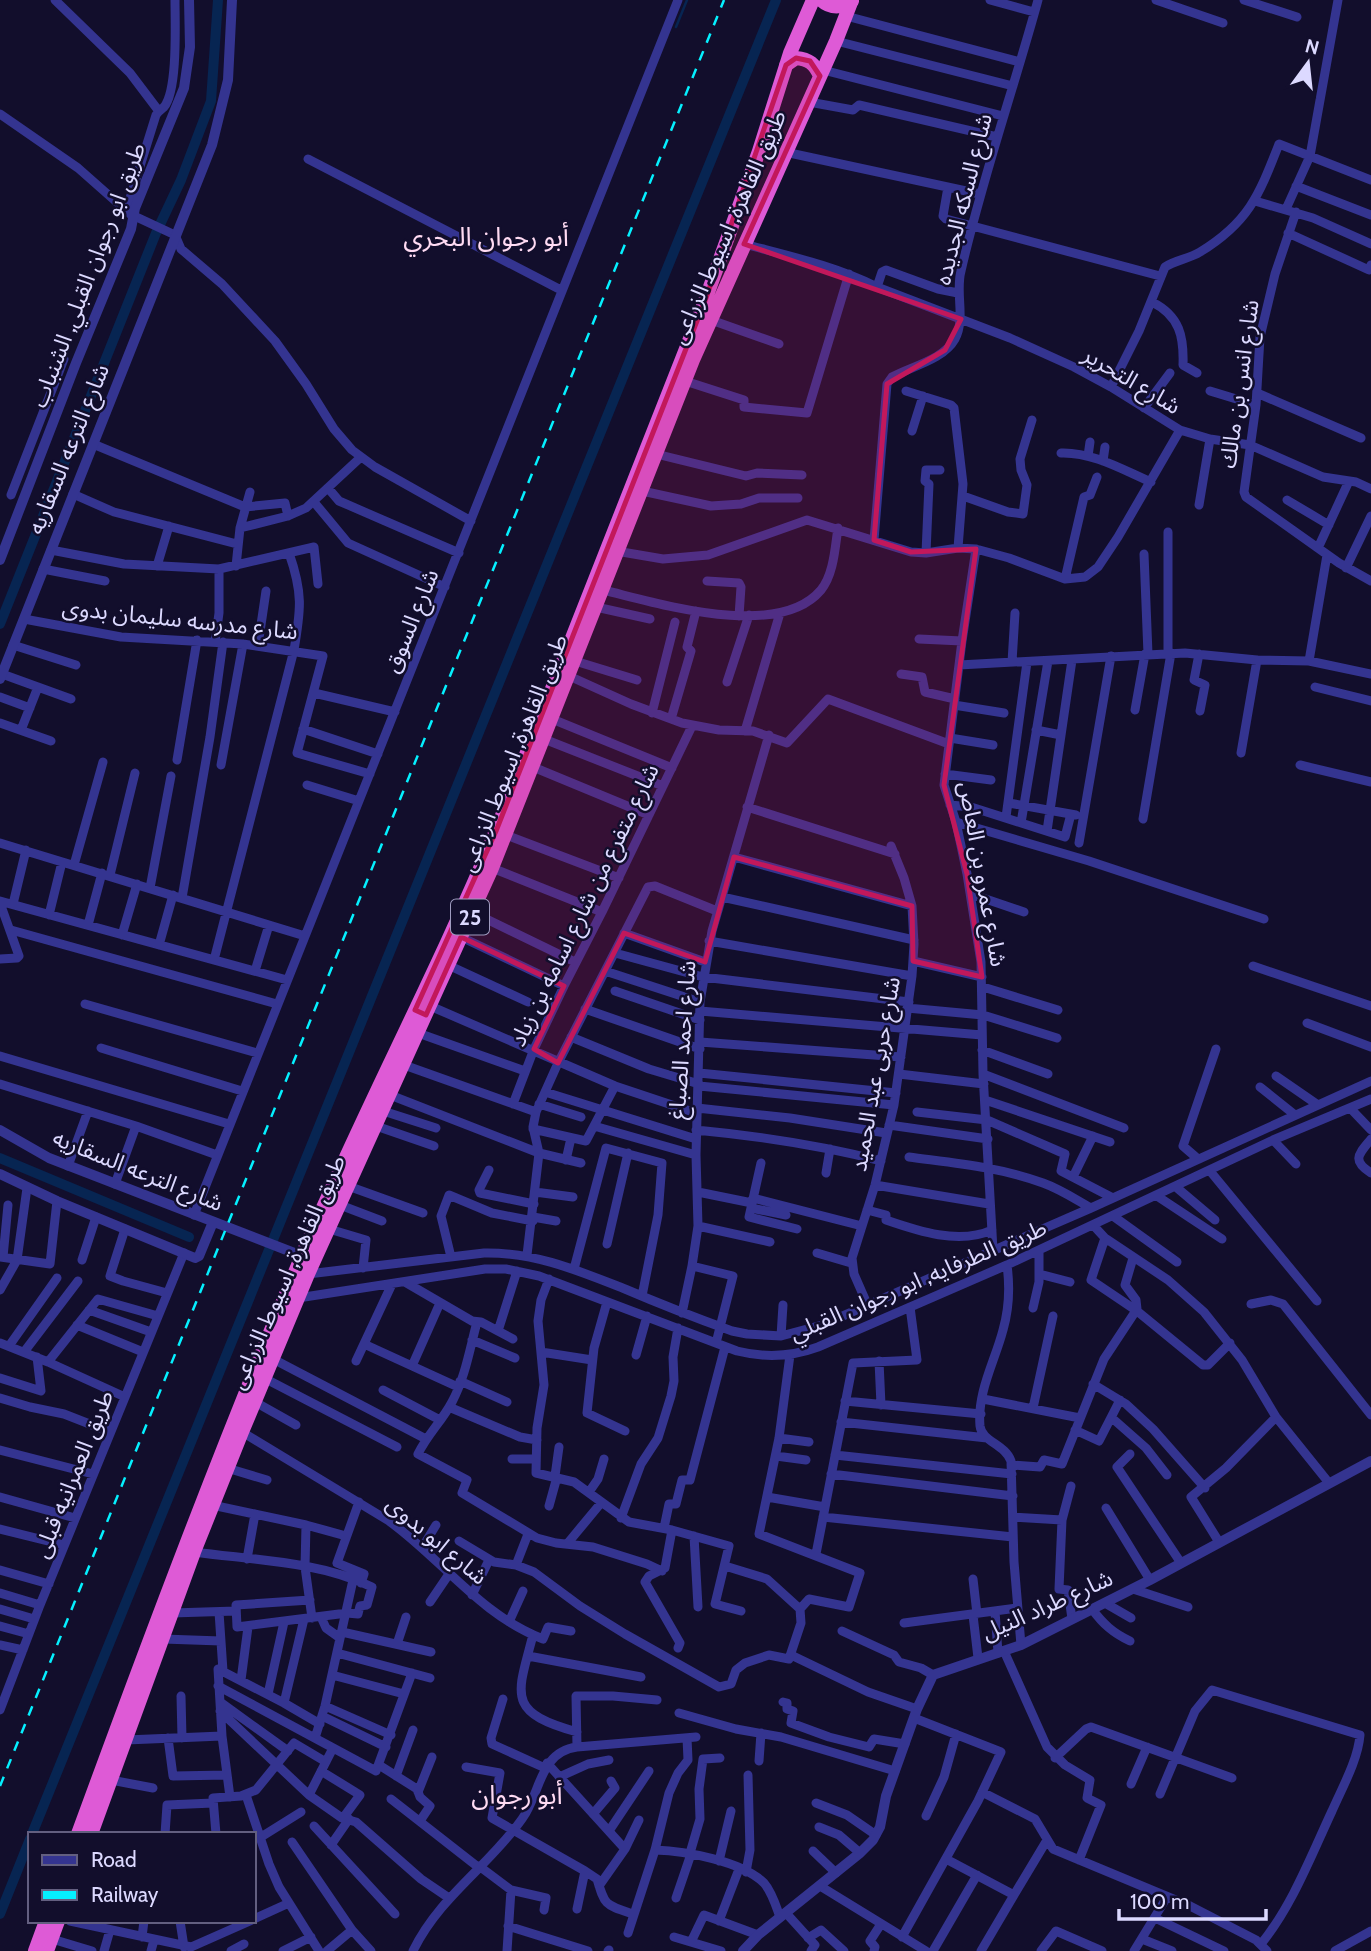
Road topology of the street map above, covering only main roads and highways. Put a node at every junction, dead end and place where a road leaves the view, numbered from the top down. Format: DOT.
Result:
graph roads {
  1 [pos="813,0"];
  2 [pos="821,0"];
  3 [pos="852,0"];
  4 [pos="786,65"];
  5 [pos="821,73"];
  6 [pos="613,550"];
  7 [pos="424,1010"];
  8 [pos="125,1729"];
  9 [pos="79,1832"];
  10 [pos="92,1832"];
  11 [pos="45,1923"];
  12 [pos="57,1923"];
  13 [pos="49,1945"];
  14 [pos="35,1951"];
  1 -- 4 [label="highway, طريق القاهرة, اسيوط الزراعى / 25"];
  2 -- 3 [label="highway"];
  3 -- 5 [label="highway, طريق القاهرة, اسيوط الزراعى / 25"];
  4 -- 5 [label="highway"];
  4 -- 6 [label="highway, طريق القاهرة, اسيوط الزراعى / 25"];
  5 -- 6 [label="highway, طريق القاهرة, اسيوط الزراعى / 25"];
  6 -- 7 [label="highway, طريق القاهرة, اسيوط الزراعى / 25"];
  6 -- 7 [label="highway, طريق القاهرة, اسيوط الزراعى / 25"];
  7 -- 8 [label="highway, طريق القاهرة, اسيوط الزراعى / 25"];
  7 -- 8 [label="highway, طريق القاهرة, اسيوط الزراعى / 25"];
  8 -- 9 [label="highway, طريق القاهرة, اسيوط الزراعى / 25"];
  8 -- 10 [label="highway, طريق القاهرة, اسيوط الزراعى / 25"];
  11 -- 14 [label="highway"];
  12 -- 13 [label="highway"];
}
